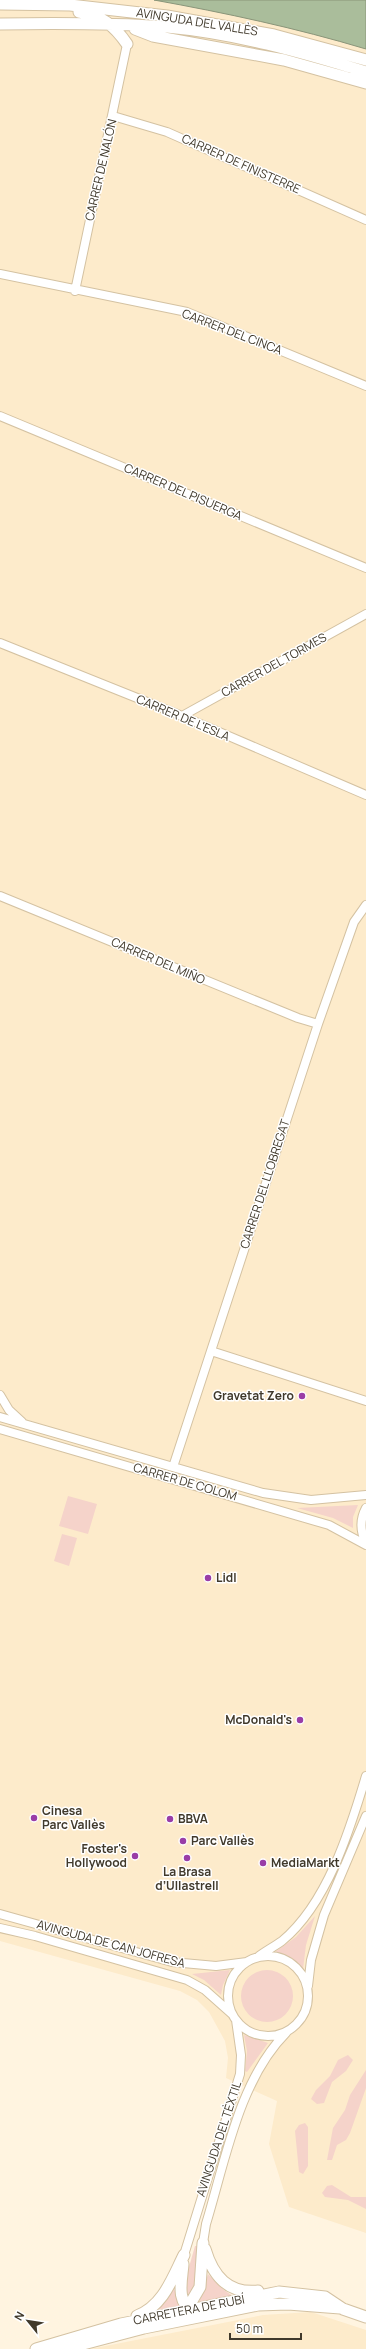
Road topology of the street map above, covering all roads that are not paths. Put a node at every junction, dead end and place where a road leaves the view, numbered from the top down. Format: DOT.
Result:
graph roads {
  1 [pos="0,4"];
  2 [pos="53,6"];
  3 [pos="0,24"];
  4 [pos="111,24"];
  5 [pos="144,29"];
  6 [pos="127,47"];
  7 [pos="366,60"];
  8 [pos="366,72"];
  9 [pos="366,84"];
  10 [pos="113,116"];
  11 [pos="366,220"];
  12 [pos="0,274"];
  13 [pos="75,291"];
  14 [pos="366,386"];
  15 [pos="0,416"];
  16 [pos="366,568"];
  17 [pos="366,614"];
  18 [pos="0,643"];
  19 [pos="182,716"];
  20 [pos="366,795"];
  21 [pos="0,896"];
  22 [pos="366,905"];
  23 [pos="318,1024"];
  24 [pos="212,1350"];
  25 [pos="0,1395"];
  26 [pos="366,1401"];
  27 [pos="0,1417"];
  28 [pos="24,1424"];
  29 [pos="0,1429"];
  30 [pos="173,1467"];
  31 [pos="366,1495"];
  32 [pos="366,1508"];
  33 [pos="366,1544"];
  34 [pos="366,1776"];
  35 [pos="366,1816"];
  36 [pos="0,1914"];
  37 [pos="0,1928"];
  38 [pos="257,1957"];
  39 [pos="247,1962"];
  40 [pos="308,1987"];
  41 [pos="234,2017"];
  42 [pos="286,2032"];
  43 [pos="204,2243"];
  44 [pos="184,2256"];
  45 [pos="279,2292"];
  46 [pos="188,2309"];
  47 [pos="343,2309"];
  48 [pos="222,2312"];
  49 [pos="366,2317"];
  50 [pos="144,2328"];
  51 [pos="56,2346"];
  52 [pos="36,2349"];
  53 [pos="64,2349"];
  1 -- 2 [label="main road, AVINGUDA DEL VALLÈS"];
  2 -- 4 [label="main road"];
  2 -- 7 [label="main road, AVINGUDA DEL VALLÈS"];
  3 -- 4 [label="main road, AVINGUDA DEL VALLÈS"];
  4 -- 5 [label="main road, AVINGUDA DEL VALLÈS"];
  4 -- 6 [label="main road"];
  5 -- 6 [label="main road"];
  5 -- 8 [label="main road, AVINGUDA DEL VALLÈS"];
  5 -- 9 [label="main road"];
  6 -- 10 [label="street, CARRER DE NALÓN"];
  10 -- 11 [label="street, CARRER DE FINISTERRE"];
  10 -- 13 [label="street, CARRER DE NALÓN"];
  12 -- 13 [label="street, CARRER DEL CINCA"];
  13 -- 14 [label="street, CARRER DEL CINCA"];
  15 -- 16 [label="street, CARRER DEL PISUERGA"];
  17 -- 19 [label="street, CARRER DEL TORMES"];
  18 -- 19 [label="street, CARRER DE L'ESLA"];
  19 -- 20 [label="street, CARRER DE L'ESLA"];
  21 -- 23 [label="street, CARRER DEL MIÑO"];
  22 -- 23 [label="street, CARRER DEL LLOBREGAT"];
  23 -- 24 [label="street, CARRER DEL LLOBREGAT"];
  24 -- 26 [label="street"];
  24 -- 30 [label="street, CARRER DEL LLOBREGAT"];
  25 -- 28 [label="street"];
  27 -- 28 [label="street, CARRER DE COLOM"];
  28 -- 30 [label="street, CARRER DE COLOM"];
  29 -- 33 [label="street, CARRER DE COLOM"];
  30 -- 31 [label="street, CARRER DE COLOM"];
  32 -- 33 [label="street"];
  34 -- 38 [label="street"];
  35 -- 40 [label="street"];
  36 -- 39 [label="street, AVINGUDA DE CAN JOFRESA"];
  37 -- 41 [label="street, AVINGUDA DE CAN JOFRESA"];
  38 -- 39 [label="street"];
  38 -- 40 [label="street"];
  39 -- 41 [label="street"];
  40 -- 42 [label="street"];
  41 -- 42 [label="street"];
  41 -- 44 [label="street, AVINGUDA DEL TÈXTIL"];
  42 -- 43 [label="street, AVINGUDA DEL TÈXTIL"];
  43 -- 45 [label="main road"];
  43 -- 46 [label="main road"];
  44 -- 46 [label="main road"];
  44 -- 51 [label="main road"];
  45 -- 46 [label="main road, CARRETERA DE RUBÍ"];
  45 -- 47 [label="main road, CARRETERA DE RUBÍ"];
  46 -- 48 [label="main road"];
  46 -- 50 [label="main road"];
  46 -- 51 [label="main road, CARRETERA DE RUBÍ"];
  47 -- 48 [label="main road, CARRETERA DE RUBÍ"];
  47 -- 49 [label="main road, CARRETERA DE RUBÍ"];
  48 -- 50 [label="main road, CARRETERA DE RUBÍ"];
  50 -- 53 [label="main road, CARRETERA DE RUBÍ"];
  51 -- 52 [label="main road, CARRETERA DE RUBÍ"];
}
